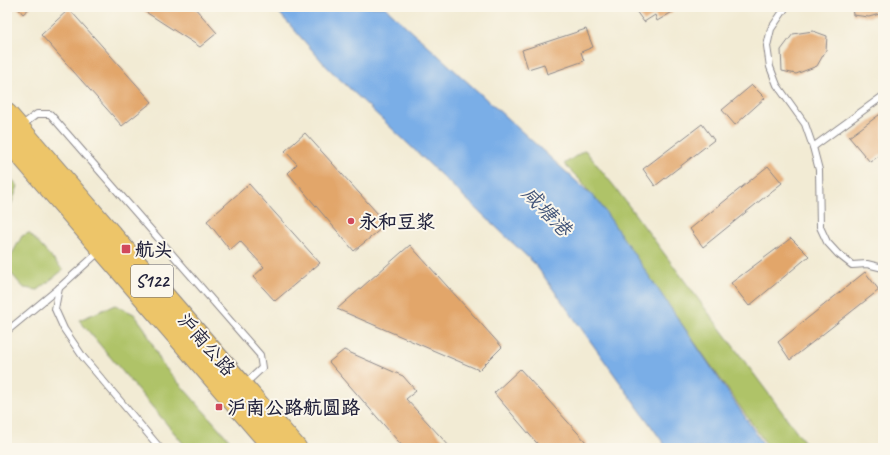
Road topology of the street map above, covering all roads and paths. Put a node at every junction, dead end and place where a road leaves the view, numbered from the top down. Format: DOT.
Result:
graph roads {
  1 [pos="786,7"];
  2 [pos="883,96"];
  3 [pos="7,113"];
  4 [pos="13,134"];
  5 [pos="813,147"];
  6 [pos="102,249"];
  7 [pos="883,268"];
  8 [pos="59,288"];
  9 [pos="7,331"];
  10 [pos="243,386"];
  11 [pos="160,448"];
  12 [pos="273,448"];
  13 [pos="297,448"];
  1 -- 5 [label="lane"];
  2 -- 5 [label="lane"];
  3 -- 4 [label="main road, 沪南公路 / S122"];
  4 -- 6 [label="main road, 沪南公路 / S122"];
  4 -- 10 [label="main road, 沪南公路 / S122"];
  4 -- 10 [label="lane"];
  5 -- 7 [label="lane"];
  6 -- 8 [label="lane"];
  6 -- 12 [label="main road, 沪南公路 / S122"];
  8 -- 9 [label="lane"];
  8 -- 11 [label="lane"];
  10 -- 13 [label="main road, 沪南公路 / S122"];
}
